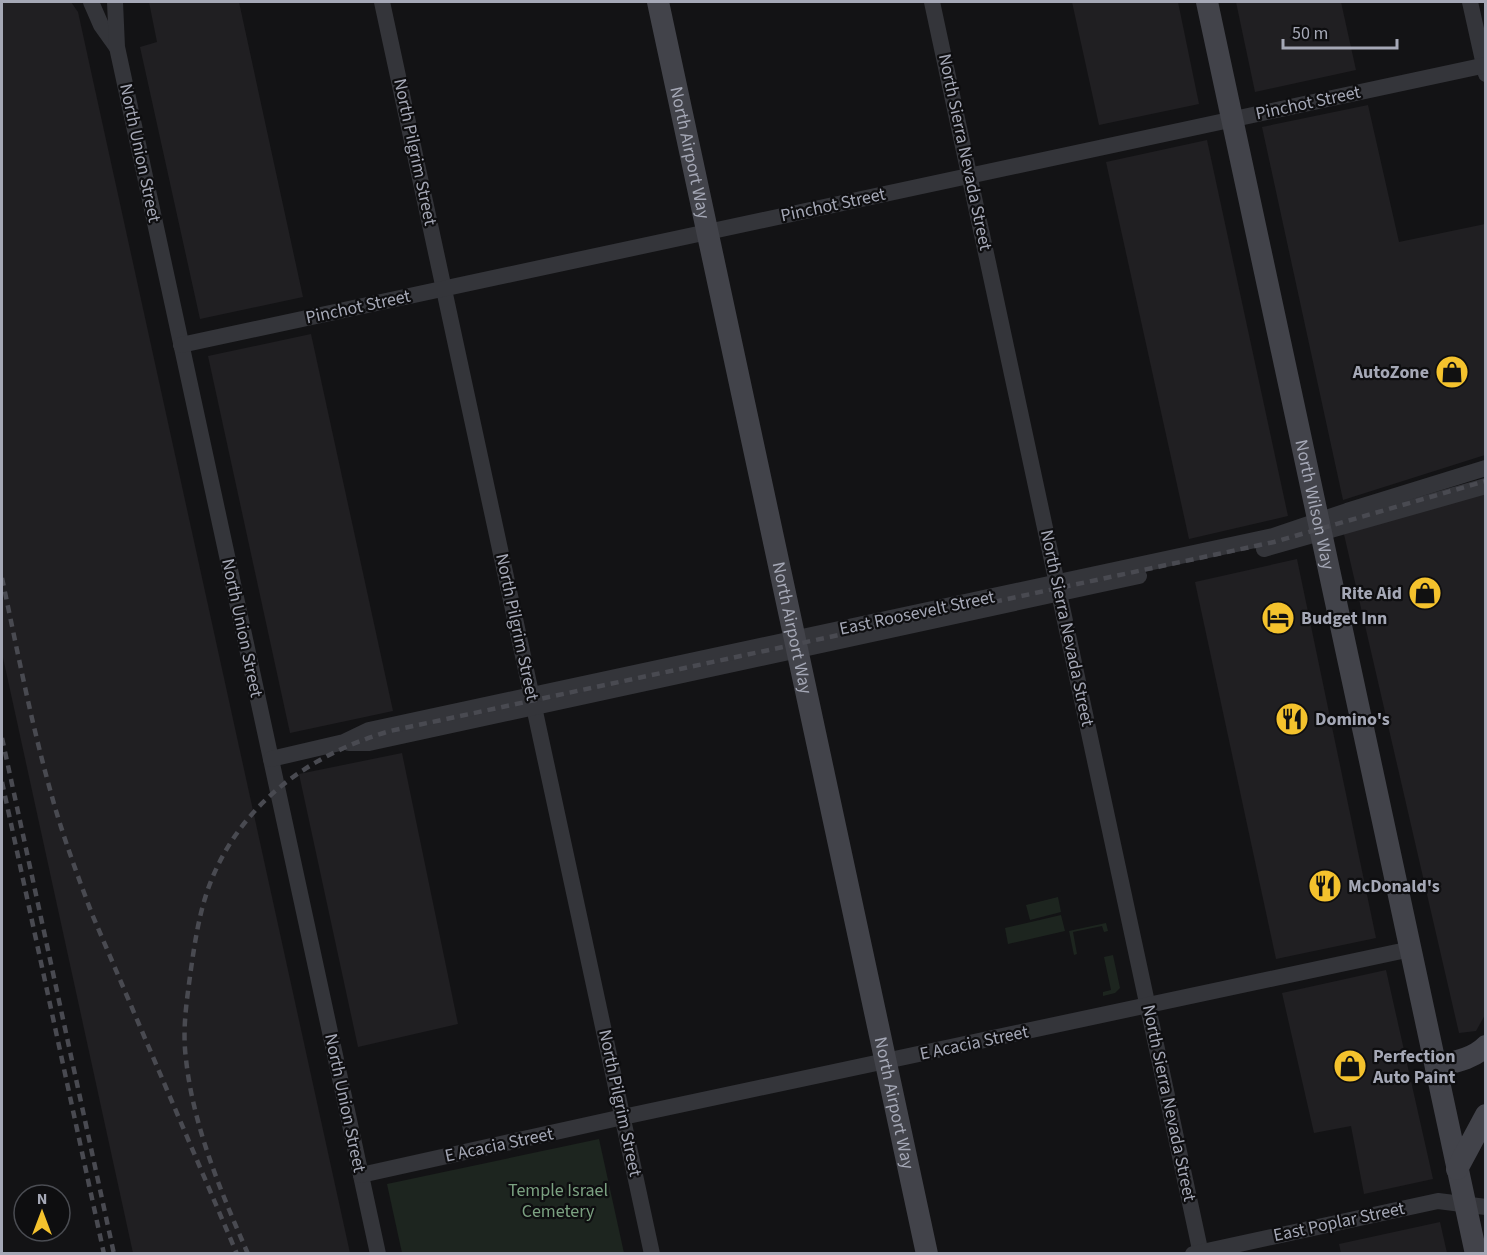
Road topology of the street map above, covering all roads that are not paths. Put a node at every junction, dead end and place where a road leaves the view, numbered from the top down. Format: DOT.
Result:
graph roads {
  1 [pos="91,2"];
  2 [pos="116,2"];
  3 [pos="382,2"];
  4 [pos="657,2"];
  5 [pos="932,2"];
  6 [pos="1206,2"];
  7 [pos="1470,2"];
  8 [pos="117,47"];
  9 [pos="1485,68"];
  10 [pos="1232,120"];
  11 [pos="970,176"];
  12 [pos="707,232"];
  13 [pos="444,289"];
  14 [pos="181,345"];
  15 [pos="1485,468"];
  16 [pos="1485,486"];
  17 [pos="1320,527"];
  18 [pos="1058,589"];
  19 [pos="796,645"];
  20 [pos="533,701"];
  21 [pos="271,759"];
  22 [pos="1411,949"];
  23 [pos="1148,1005"];
  24 [pos="1485,1046"];
  25 [pos="886,1061"];
  26 [pos="1437,1066"];
  27 [pos="1485,1115"];
  28 [pos="623,1117"];
  29 [pos="1457,1169"];
  30 [pos="361,1175"];
  31 [pos="1476,1205"];
  32 [pos="1198,1253"];
  33 [pos="378,1254"];
  34 [pos="652,1254"];
  35 [pos="927,1254"];
  36 [pos="1476,1254"];
  1 -- 8 [label="street"];
  2 -- 8 [label="street, North Union Street"];
  3 -- 13 [label="street, North Pilgrim Street"];
  4 -- 12 [label="main road, North Airport Way"];
  5 -- 11 [label="street, North Sierra Nevada Street"];
  6 -- 10 [label="main road, North Wilson Way"];
  7 -- 9 [label="street"];
  8 -- 14 [label="street, North Union Street"];
  9 -- 10 [label="street, Pinchot Street"];
  10 -- 11 [label="street, Pinchot Street"];
  10 -- 17 [label="main road, North Wilson Way"];
  11 -- 12 [label="street, Pinchot Street"];
  11 -- 18 [label="street, North Sierra Nevada Street"];
  12 -- 13 [label="street, Pinchot Street"];
  12 -- 19 [label="main road, North Airport Way"];
  13 -- 14 [label="street, Pinchot Street"];
  13 -- 20 [label="street, North Pilgrim Street"];
  14 -- 21 [label="street, North Union Street"];
  15 -- 17 [label="street, East Roosevelt Street"];
  16 -- 17 [label="street, East Roosevelt Street"];
  17 -- 18 [label="street, East Roosevelt Street"];
  17 -- 22 [label="main road, North Wilson Way"];
  18 -- 19 [label="street, East Roosevelt Street"];
  18 -- 23 [label="street, North Sierra Nevada Street"];
  19 -- 20 [label="street, East Roosevelt Street"];
  19 -- 25 [label="main road, North Airport Way"];
  20 -- 21 [label="street, East Roosevelt Street"];
  20 -- 28 [label="street, North Pilgrim Street"];
  21 -- 30 [label="street, North Union Street"];
  22 -- 23 [label="street, E Acacia Street"];
  22 -- 26 [label="main road, North Wilson Way"];
  23 -- 25 [label="street, E Acacia Street"];
  23 -- 32 [label="street, North Sierra Nevada Street"];
  24 -- 26 [label="main road"];
  25 -- 28 [label="street, E Acacia Street"];
  25 -- 35 [label="main road, North Airport Way"];
  26 -- 29 [label="main road, North Wilson Way"];
  27 -- 29 [label="main road"];
  28 -- 30 [label="street, E Acacia Street"];
  28 -- 34 [label="street, North Pilgrim Street"];
  29 -- 31 [label="main road, North Wilson Way"];
  30 -- 33 [label="street, North Union Street"];
  31 -- 32 [label="street, East Poplar Street"];
  31 -- 36 [label="main road, North Wilson Way"];
}
